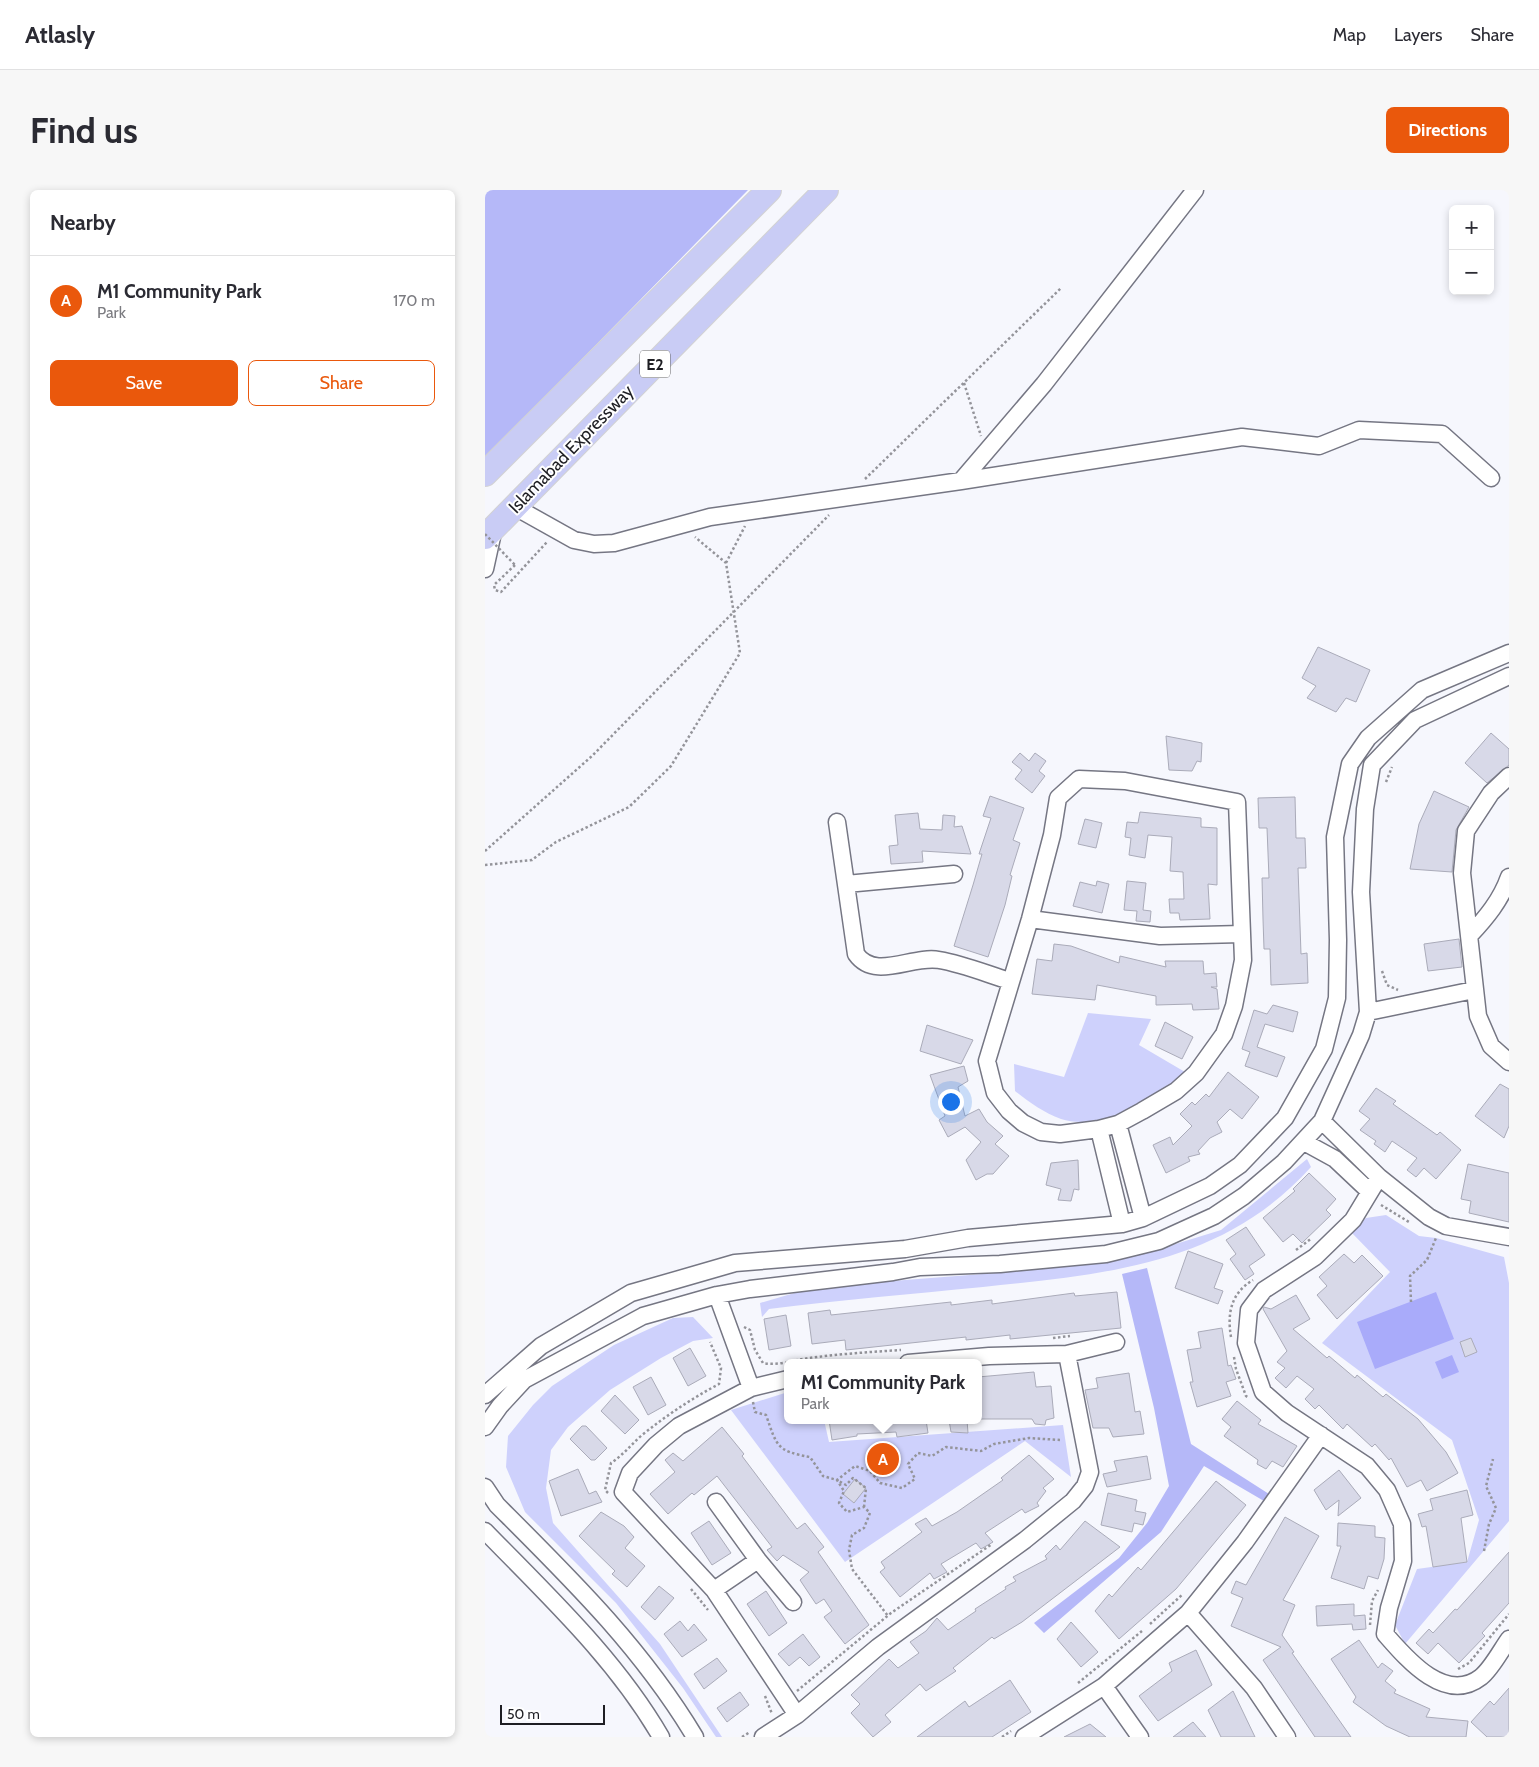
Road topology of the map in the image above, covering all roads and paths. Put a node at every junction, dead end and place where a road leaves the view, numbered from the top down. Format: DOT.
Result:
graph roads {
  1 [pos="751,190"];
  2 [pos="769,190"];
  3 [pos="826,190"];
  4 [pos="1195,190"];
  5 [pos="1061,288"];
  6 [pos="663,296"];
  7 [pos="963,383"];
  8 [pos="986,452"];
  9 [pos="485,474"];
  10 [pos="1491,478"];
  11 [pos="961,481"];
  12 [pos="845,498"];
  13 [pos="515,507"];
  14 [pos="753,511"];
  15 [pos="681,524"];
  16 [pos="557,532"];
  17 [pos="488,533"];
  18 [pos="726,563"];
  19 [pos="485,569"];
  20 [pos="734,609"];
  21 [pos="1509,653"];
  22 [pos="1509,676"];
  23 [pos="1397,759"];
  24 [pos="1351,764"];
  25 [pos="1372,765"];
  26 [pos="1509,776"];
  27 [pos="1385,785"];
  28 [pos="837,822"];
  29 [pos="485,851"];
  30 [pos="485,865"];
  31 [pos="954,874"];
  32 [pos="1509,876"];
  33 [pos="846,884"];
  34 [pos="1030,919"];
  35 [pos="1242,934"];
  36 [pos="1470,935"];
  37 [pos="1381,964"];
  38 [pos="1010,981"];
  39 [pos="1474,990"];
  40 [pos="1401,991"];
  41 [pos="1367,1012"];
  42 [pos="1509,1062"];
  43 [pos="1322,1121"];
  44 [pos="1118,1124"];
  45 [pos="1099,1129"];
  46 [pos="1304,1142"];
  47 [pos="1379,1177"];
  48 [pos="1370,1192"];
  49 [pos="1143,1218"];
  50 [pos="1122,1224"];
  51 [pos="1312,1237"];
  52 [pos="1509,1237"];
  53 [pos="1436,1238"];
  54 [pos="905,1249"];
  55 [pos="1290,1254"];
  56 [pos="908,1269"];
  57 [pos="1260,1275"];
  58 [pos="717,1294"];
  59 [pos="1411,1302"];
  60 [pos="725,1317"];
  61 [pos="1078,1336"];
  62 [pos="1051,1338"];
  63 [pos="710,1342"];
  64 [pos="1115,1342"];
  65 [pos="1231,1342"];
  66 [pos="1233,1351"];
  67 [pos="1067,1354"];
  68 [pos="907,1356"];
  69 [pos="810,1359"];
  70 [pos="784,1363"];
  71 [pos="784,1380"];
  72 [pos="751,1392"];
  73 [pos="485,1395"];
  74 [pos="1253,1401"];
  75 [pos="485,1427"];
  76 [pos="1321,1435"];
  77 [pos="1060,1440"];
  78 [pos="1493,1459"];
  79 [pos="837,1480"];
  80 [pos="485,1487"];
  81 [pos="610,1496"];
  82 [pos="715,1502"];
  83 [pos="864,1507"];
  84 [pos="485,1531"];
  85 [pos="995,1542"];
  86 [pos="1484,1551"];
  87 [pos="759,1560"];
  88 [pos="1380,1585"];
  89 [pos="689,1587"];
  90 [pos="1189,1587"];
  91 [pos="714,1590"];
  92 [pos="793,1602"];
  93 [pos="1188,1613"];
  94 [pos="712,1615"];
  95 [pos="888,1616"];
  96 [pos="1369,1633"];
  97 [pos="1509,1639"];
  98 [pos="1104,1686"];
  99 [pos="1071,1688"];
  100 [pos="762,1689"];
  101 [pos="794,1691"];
  102 [pos="797,1715"];
  103 [pos="765,1719"];
  104 [pos="1020,1732"];
  105 [pos="758,1733"];
  106 [pos="661,1737"];
  107 [pos="695,1737"];
  108 [pos="742,1737"];
  109 [pos="1002,1737"];
  110 [pos="1140,1737"];
  111 [pos="1287,1737"];
  1 -- 6 [label="highway"];
  2 -- 6 [label="highway, E2"];
  3 -- 13 [label="highway, Islamabad Expressway / E2"];
  4 -- 8 [label="street"];
  5 -- 7 [label="path"];
  6 -- 9 [label="highway, E2"];
  7 -- 8 [label="path"];
  7 -- 12 [label="path"];
  8 -- 11 [label="street"];
  10 -- 11 [label="street"];
  11 -- 12 [label="street"];
  12 -- 14 [label="street"];
  12 -- 20 [label="path"];
  13 -- 16 [label="street"];
  13 -- 17 [label="highway, Islamabad Expressway / E2"];
  14 -- 15 [label="street"];
  14 -- 18 [label="path"];
  15 -- 16 [label="street"];
  15 -- 18 [label="path"];
  16 -- 17 [label="path, bridge"];
  17 -- 19 [label="street"];
  18 -- 20 [label="path"];
  20 -- 29 [label="path"];
  20 -- 30 [label="path"];
  21 -- 24 [label="street"];
  22 -- 25 [label="street"];
  23 -- 27 [label="path"];
  24 -- 25 [label="street"];
  24 -- 49 [label="street"];
  25 -- 41 [label="street"];
  26 -- 36 [label="street"];
  28 -- 33 [label="street"];
  31 -- 33 [label="street"];
  32 -- 36 [label="street"];
  33 -- 38 [label="street"];
  34 -- 35 [label="street"];
  34 -- 35 [label="street"];
  34 -- 38 [label="street"];
  35 -- 44 [label="street"];
  36 -- 39 [label="street"];
  37 -- 40 [label="path"];
  38 -- 45 [label="street"];
  39 -- 41 [label="street"];
  39 -- 42 [label="street"];
  41 -- 43 [label="street"];
  43 -- 46 [label="street"];
  43 -- 47 [label="street"];
  44 -- 45 [label="street"];
  44 -- 49 [label="street"];
  45 -- 50 [label="street"];
  46 -- 48 [label="street"];
  46 -- 56 [label="street"];
  47 -- 48 [label="street"];
  47 -- 52 [label="street"];
  48 -- 76 [label="street"];
  49 -- 50 [label="street"];
  50 -- 54 [label="street"];
  51 -- 55 [label="path"];
  53 -- 59 [label="path"];
  54 -- 56 [label="street"];
  54 -- 73 [label="street"];
  56 -- 58 [label="street"];
  57 -- 65 [label="path"];
  58 -- 60 [label="street"];
  58 -- 75 [label="street"];
  60 -- 70 [label="path"];
  60 -- 72 [label="street"];
  61 -- 62 [label="path"];
  63 -- 81 [label="path"];
  64 -- 67 [label="street"];
  66 -- 74 [label="path"];
  67 -- 68 [label="street"];
  67 -- 102 [label="street"];
  68 -- 69 [label="path"];
  71 -- 72 [label="street"];
  72 -- 79 [label="path"];
  72 -- 91 [label="street"];
  76 -- 93 [label="street"];
  76 -- 97 [label="street"];
  77 -- 79 [label="path"];
  78 -- 86 [label="path"];
  79 -- 83 [label="path"];
  79 -- 83 [label="path"];
  80 -- 107 [label="street"];
  82 -- 87 [label="street"];
  83 -- 95 [label="path"];
  84 -- 106 [label="street"];
  85 -- 95 [label="path"];
  87 -- 91 [label="street"];
  87 -- 92 [label="street"];
  88 -- 96 [label="path"];
  89 -- 94 [label="path"];
  90 -- 99 [label="path"];
  91 -- 102 [label="street"];
  93 -- 98 [label="street"];
  93 -- 111 [label="street"];
  95 -- 101 [label="path"];
  98 -- 104 [label="street"];
  98 -- 110 [label="street"];
  100 -- 103 [label="path"];
  102 -- 105 [label="street"];
  104 -- 109 [label="path"];
  105 -- 108 [label="path"];
}
